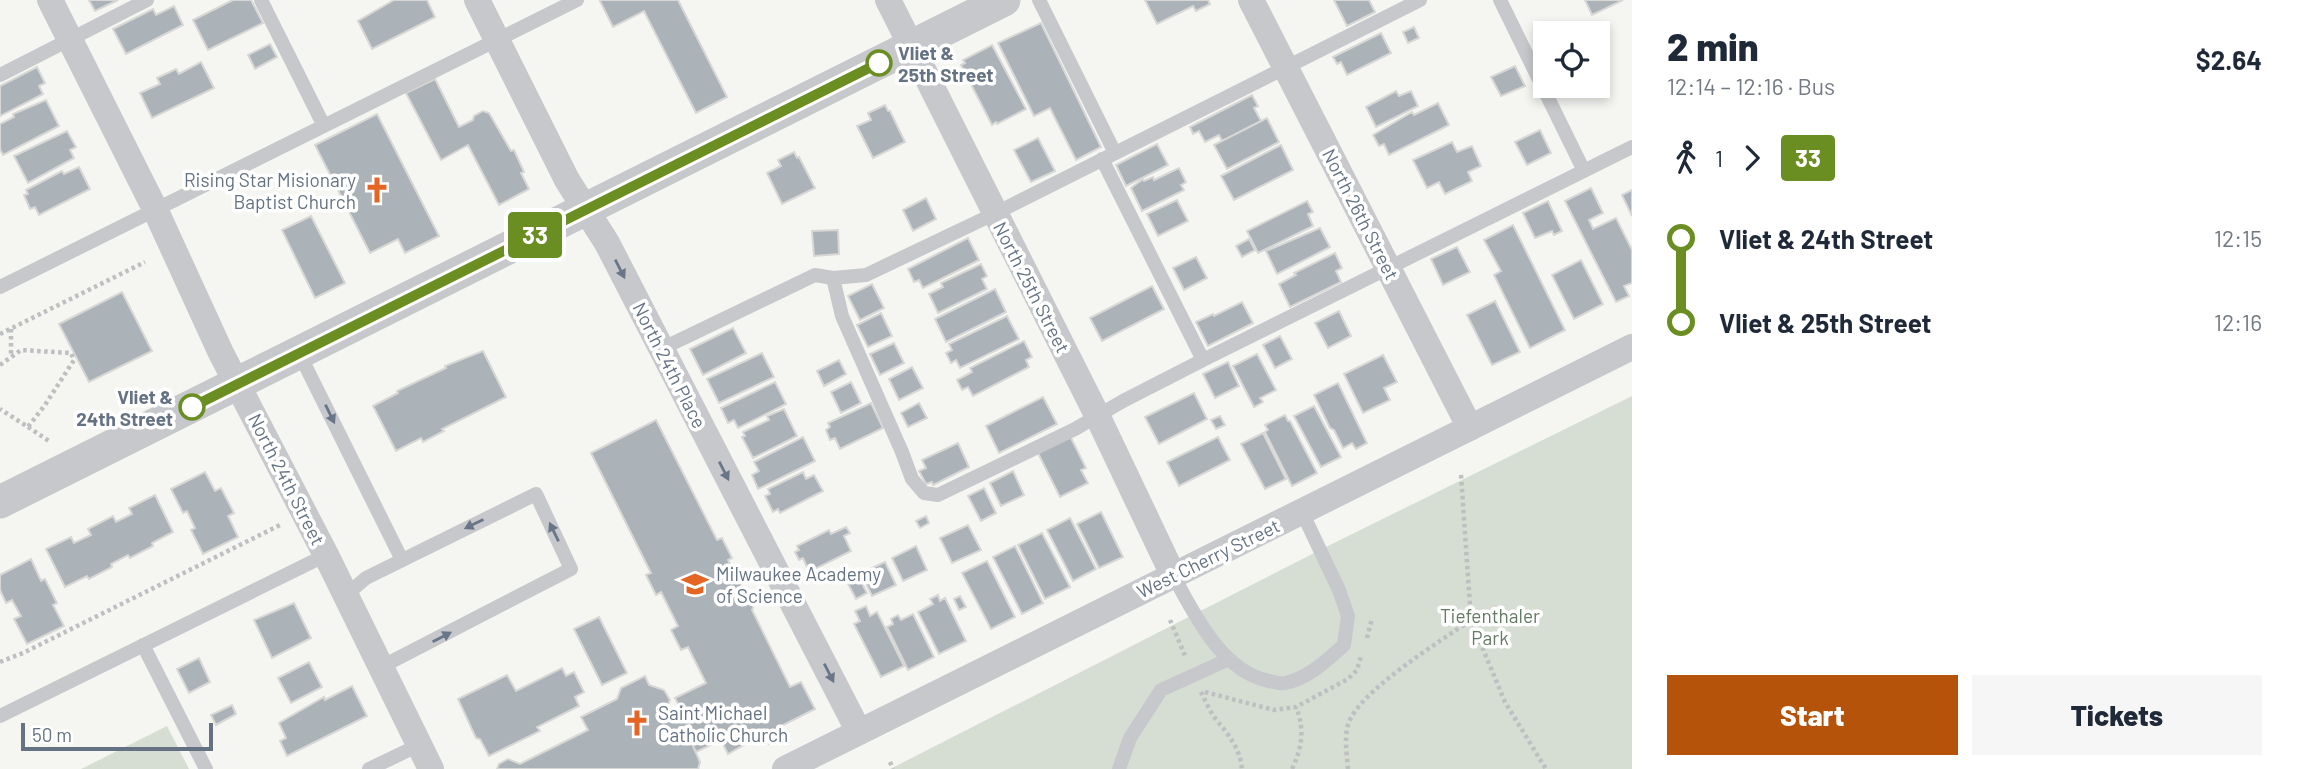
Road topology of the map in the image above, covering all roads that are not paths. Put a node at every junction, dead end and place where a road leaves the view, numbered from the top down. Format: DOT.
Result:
graph roads {
  1 [pos="50,0"];
  2 [pos="147,0"];
  3 [pos="261,0"];
  4 [pos="477,0"];
  5 [pos="577,0"];
  6 [pos="888,0"];
  7 [pos="1004,0"];
  8 [pos="1039,0"];
  9 [pos="1251,0"];
  10 [pos="1420,0"];
  11 [pos="1500,0"];
  12 [pos="70,40"];
  13 [pos="497,40"];
  14 [pos="910,47"];
  15 [pos="1285,68"];
  16 [pos="0,75"];
  17 [pos="324,126"];
  18 [pos="1632,147"];
  19 [pos="1109,156"];
  20 [pos="1584,171"];
  21 [pos="155,209"];
  22 [pos="586,209"];
  23 [pos="996,213"];
  24 [pos="1389,269"];
  25 [pos="833,278"];
  26 [pos="0,287"];
  27 [pos="1632,347"];
  28 [pos="661,349"];
  29 [pos="299,353"];
  30 [pos="1203,359"];
  31 [pos="237,384"];
  32 [pos="1097,415"];
  33 [pos="1470,428"];
  34 [pos="0,502"];
  35 [pos="1302,512"];
  36 [pos="326,555"];
  37 [pos="402,560"];
  38 [pos="1173,575"];
  39 [pos="346,595"];
  40 [pos="143,645"];
  41 [pos="1227,660"];
  42 [pos="381,667"];
  43 [pos="0,716"];
  44 [pos="859,732"];
  45 [pos="419,745"];
  46 [pos="206,769"];
  47 [pos="369,769"];
  48 [pos="431,769"];
  49 [pos="785,769"];
  50 [pos="1119,769"];
  1 -- 12 [label="street, North 24th Street"];
  2 -- 12 [label="lane"];
  3 -- 17 [label="lane"];
  4 -- 13 [label="street, North 24th Place"];
  5 -- 13 [label="lane"];
  6 -- 14 [label="street, North 25th Street"];
  7 -- 14 [label="street"];
  8 -- 19 [label="lane"];
  9 -- 15 [label="street, North 26th Street"];
  10 -- 15 [label="lane"];
  11 -- 20 [label="lane"];
  12 -- 16 [label="lane"];
  12 -- 21 [label="street, North 24th Street"];
  13 -- 17 [label="lane"];
  13 -- 22 [label="street, North 24th Place"];
  14 -- 22 [label="street"];
  14 -- 23 [label="street, North 25th Street"];
  15 -- 19 [label="lane"];
  15 -- 24 [label="street, North 26th Street"];
  17 -- 21 [label="lane"];
  18 -- 20 [label="lane"];
  19 -- 23 [label="lane"];
  19 -- 30 [label="lane"];
  20 -- 24 [label="lane"];
  21 -- 26 [label="lane"];
  21 -- 31 [label="street, North 24th Street"];
  22 -- 28 [label="street, North 24th Place, one-way"];
  22 -- 29 [label="street"];
  23 -- 25 [label="lane"];
  23 -- 32 [label="street, North 25th Street"];
  24 -- 30 [label="lane"];
  24 -- 33 [label="street, North 26th Street"];
  25 -- 28 [label="lane"];
  25 -- 32 [label="lane"];
  27 -- 33 [label="street, West Cherry Street"];
  28 -- 44 [label="street, North 24th Place, one-way"];
  29 -- 31 [label="street"];
  29 -- 37 [label="lane, one-way"];
  30 -- 32 [label="lane"];
  31 -- 34 [label="street"];
  31 -- 36 [label="street, North 24th Street"];
  32 -- 38 [label="street, North 25th Street"];
  33 -- 35 [label="street, West Cherry Street"];
  35 -- 38 [label="street, West Cherry Street"];
  35 -- 41 [label="lane"];
  36 -- 39 [label="street, North 24th Street"];
  36 -- 40 [label="lane"];
  37 -- 39 [label="lane"];
  42 -- 37 [label="lane, one-way"];
  38 -- 41 [label="lane"];
  38 -- 44 [label="street, West Cherry Street"];
  39 -- 42 [label="street, North 24th Street"];
  40 -- 43 [label="lane"];
  40 -- 46 [label="lane"];
  41 -- 50 [label="lane"];
  42 -- 45 [label="street, North 24th Street"];
  44 -- 49 [label="street, West Cherry Street"];
  45 -- 47 [label="lane"];
  45 -- 48 [label="street, North 24th Street"];
}
